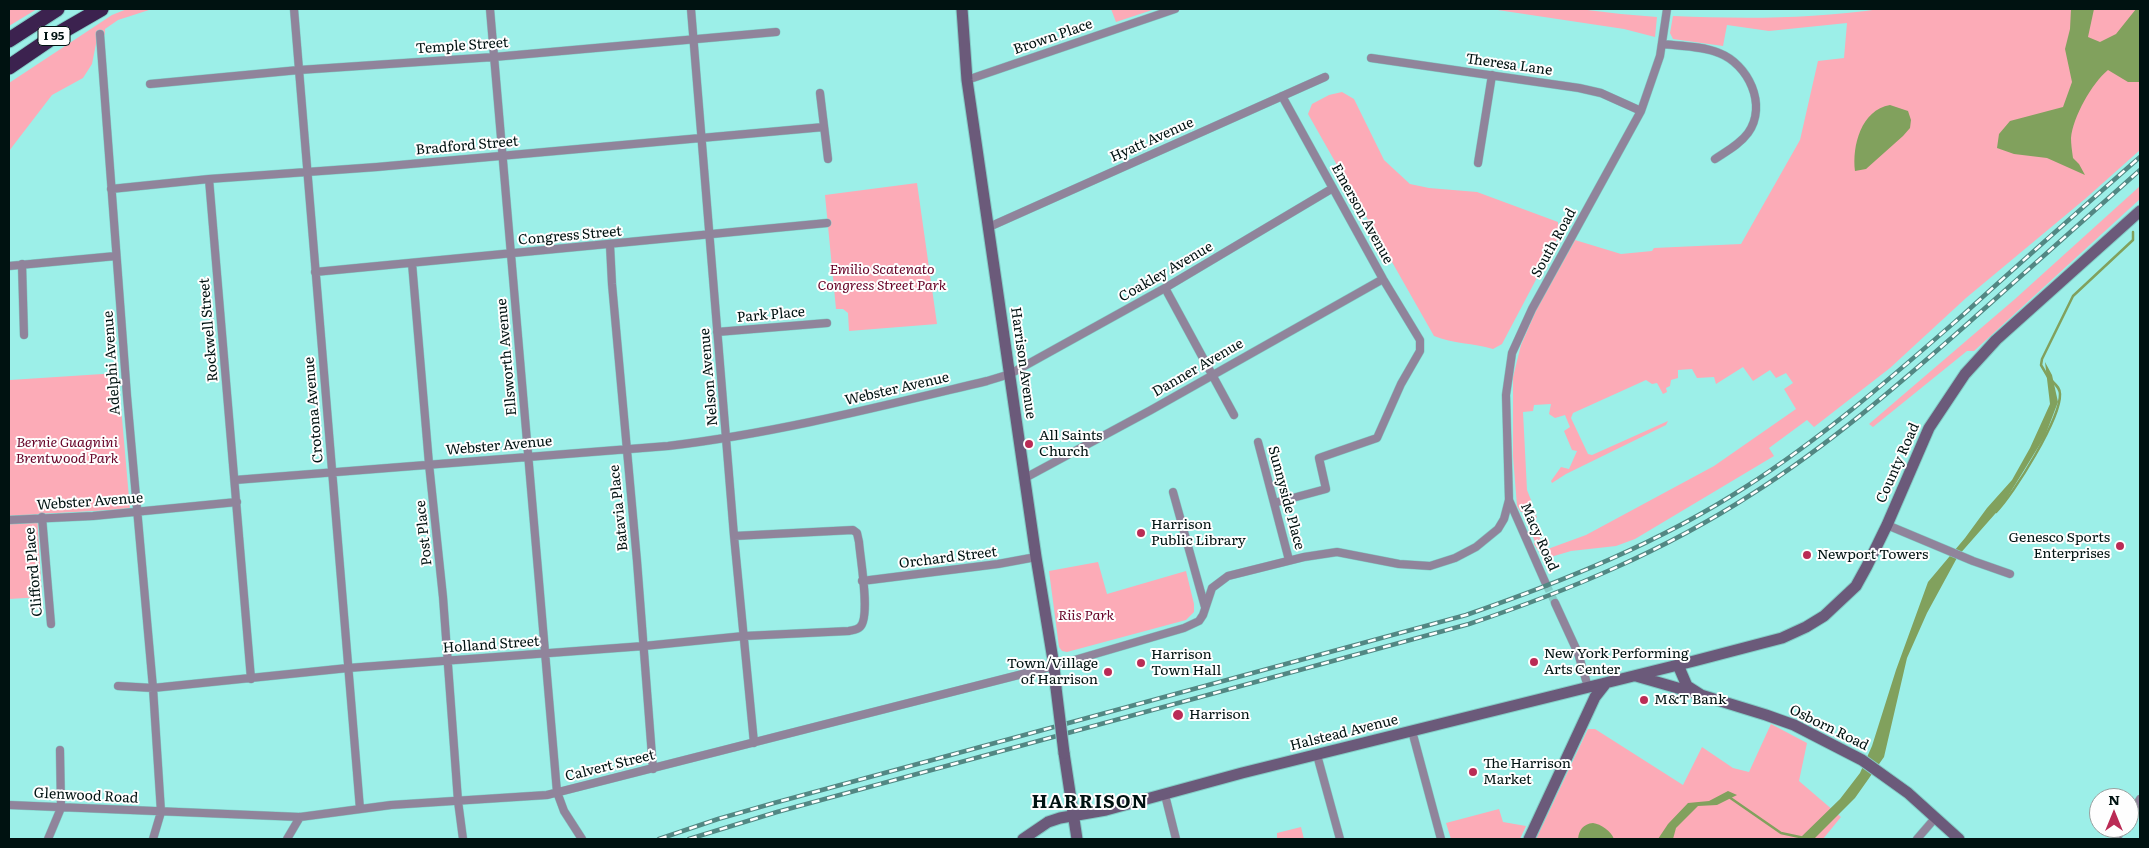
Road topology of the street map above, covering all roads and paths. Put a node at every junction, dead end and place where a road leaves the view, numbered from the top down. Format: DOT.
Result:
graph roads {
  1 [pos="57,9"];
  2 [pos="101,9"];
  3 [pos="294,9"];
  4 [pos="490,9"];
  5 [pos="691,9"];
  6 [pos="962,9"];
  7 [pos="1175,9"];
  8 [pos="1667,9"];
  9 [pos="776,32"];
  10 [pos="100,34"];
  11 [pos="694,38"];
  12 [pos="9,40"];
  13 [pos="1662,44"];
  14 [pos="494,56"];
  15 [pos="1371,58"];
  16 [pos="9,67"];
  17 [pos="299,70"];
  18 [pos="1492,75"];
  19 [pos="1326,77"];
  20 [pos="967,80"];
  21 [pos="150,84"];
  22 [pos="820,93"];
  23 [pos="1282,96"];
  24 [pos="1641,111"];
  25 [pos="824,127"];
  26 [pos="702,138"];
  27 [pos="502,155"];
  28 [pos="1715,159"];
  29 [pos="828,160"];
  30 [pos="1478,163"];
  31 [pos="307,172"];
  32 [pos="209,179"];
  33 [pos="1333,188"];
  34 [pos="111,189"];
  35 [pos="2140,211"];
  36 [pos="826,223"];
  37 [pos="989,227"];
  38 [pos="710,235"];
  39 [pos="610,245"];
  40 [pos="511,254"];
  41 [pos="116,256"];
  42 [pos="412,263"];
  43 [pos="22,264"];
  44 [pos="9,266"];
  45 [pos="315,272"];
  46 [pos="1383,279"];
  47 [pos="1165,288"];
  48 [pos="827,323"];
  49 [pos="717,332"];
  50 [pos="24,335"];
  51 [pos="1010,374"];
  52 [pos="1211,375"];
  53 [pos="1234,415"];
  54 [pos="726,439"];
  55 [pos="1258,442"];
  56 [pos="626,448"];
  57 [pos="527,455"];
  58 [pos="429,464"];
  59 [pos="332,473"];
  60 [pos="1025,478"];
  61 [pos="235,480"];
  62 [pos="1174,492"];
  63 [pos="1509,500"];
  64 [pos="237,502"];
  65 [pos="1274,503"];
  66 [pos="137,512"];
  67 [pos="42,517"];
  68 [pos="9,520"];
  69 [pos="1887,525"];
  70 [pos="734,536"];
  71 [pos="1036,556"];
  72 [pos="1289,560"];
  73 [pos="2010,574"];
  74 [pos="862,581"];
  75 [pos="1546,584"];
  76 [pos="1555,603"];
  77 [pos="1205,609"];
  78 [pos="51,624"];
  79 [pos="744,636"];
  80 [pos="644,646"];
  81 [pos="544,653"];
  82 [pos="448,660"];
  83 [pos="1678,665"];
  84 [pos="1054,666"];
  85 [pos="348,668"];
  86 [pos="1634,675"];
  87 [pos="251,678"];
  88 [pos="1606,683"];
  89 [pos="118,686"];
  90 [pos="1588,687"];
  91 [pos="153,688"];
  92 [pos="1701,695"];
  93 [pos="1412,731"];
  94 [pos="754,743"];
  95 [pos="60,750"];
  96 [pos="1317,755"];
  97 [pos="653,769"];
  98 [pos="557,792"];
  99 [pos="1165,795"];
  100 [pos="458,801"];
  101 [pos="9,806"];
  102 [pos="60,808"];
  103 [pos="360,809"];
  104 [pos="162,812"];
  105 [pos="1073,817"];
  106 [pos="1936,817"];
  107 [pos="300,818"];
  108 [pos="48,839"];
  109 [pos="152,839"];
  110 [pos="287,839"];
  111 [pos="463,839"];
  112 [pos="582,839"];
  113 [pos="1023,839"];
  114 [pos="1076,839"];
  115 [pos="1176,839"];
  116 [pos="1340,839"];
  117 [pos="1441,839"];
  118 [pos="1529,839"];
  119 [pos="1917,839"];
  120 [pos="1959,839"];
  1 -- 12 [label="highway, I 95"];
  2 -- 16 [label="highway, I 95"];
  3 -- 17 [label="street, Crotona Avenue"];
  4 -- 14 [label="street, Ellsworth Avenue"];
  5 -- 11 [label="street, Nelson Avenue"];
  6 -- 20 [label="street, Harrison Avenue"];
  7 -- 20 [label="street, Brown Place"];
  8 -- 13 [label="street, South Road"];
  9 -- 11 [label="street, Temple Street"];
  10 -- 34 [label="street, Adelphi Avenue"];
  11 -- 14 [label="street, Temple Street"];
  11 -- 26 [label="street, Nelson Avenue"];
  13 -- 24 [label="street, South Road"];
  13 -- 28 [label="street"];
  14 -- 17 [label="street, Temple Street"];
  14 -- 27 [label="street, Ellsworth Avenue"];
  15 -- 18 [label="street, Theresa Lane"];
  17 -- 21 [label="street, Temple Street"];
  17 -- 31 [label="street, Crotona Avenue"];
  18 -- 24 [label="street, Theresa Lane"];
  18 -- 30 [label="street"];
  19 -- 23 [label="street, Hyatt Avenue"];
  20 -- 37 [label="street, Harrison Avenue"];
  22 -- 25 [label="street"];
  23 -- 33 [label="street, Emerson Avenue"];
  23 -- 37 [label="street, Hyatt Avenue"];
  24 -- 63 [label="street, South Road"];
  25 -- 26 [label="street, Bradford Street"];
  25 -- 29 [label="street"];
  26 -- 27 [label="street, Bradford Street"];
  26 -- 38 [label="street, Nelson Avenue"];
  27 -- 31 [label="street, Bradford Street"];
  27 -- 40 [label="street, Ellsworth Avenue"];
  31 -- 32 [label="street, Bradford Street"];
  31 -- 45 [label="street, Crotona Avenue"];
  32 -- 34 [label="street, Bradford Street"];
  32 -- 61 [label="street, Rockwell Street"];
  33 -- 46 [label="street, Emerson Avenue"];
  33 -- 47 [label="street, Coakley Avenue"];
  34 -- 41 [label="street, Adelphi Avenue"];
  35 -- 69 [label="street, County Road"];
  36 -- 38 [label="street, Congress Street"];
  37 -- 51 [label="street, Harrison Avenue"];
  38 -- 39 [label="street, Congress Street"];
  38 -- 49 [label="street, Nelson Avenue"];
  39 -- 40 [label="street, Congress Street"];
  39 -- 56 [label="street, Batavia Place"];
  40 -- 42 [label="street, Congress Street"];
  40 -- 57 [label="street, Ellsworth Avenue"];
  41 -- 43 [label="street"];
  41 -- 66 [label="street, Adelphi Avenue"];
  42 -- 45 [label="street, Congress Street"];
  42 -- 58 [label="street, Post Place"];
  43 -- 44 [label="street"];
  43 -- 50 [label="street"];
  45 -- 59 [label="street, Crotona Avenue"];
  46 -- 52 [label="street, Danner Avenue"];
  46 -- 65 [label="street, Emerson Avenue"];
  47 -- 51 [label="street, Coakley Avenue"];
  47 -- 52 [label="street"];
  48 -- 49 [label="street, Park Place"];
  49 -- 54 [label="street, Nelson Avenue"];
  51 -- 54 [label="street, Webster Avenue"];
  51 -- 60 [label="street, Harrison Avenue"];
  52 -- 53 [label="street"];
  52 -- 60 [label="street, Danner Avenue"];
  54 -- 56 [label="street, Webster Avenue"];
  54 -- 70 [label="street, Nelson Avenue"];
  55 -- 65 [label="street, Sunnyside Place"];
  56 -- 57 [label="street, Webster Avenue"];
  56 -- 80 [label="street, Batavia Place"];
  57 -- 58 [label="street, Webster Avenue"];
  57 -- 81 [label="street, Ellsworth Avenue"];
  58 -- 59 [label="street, Webster Avenue"];
  58 -- 82 [label="street, Post Place"];
  59 -- 61 [label="street, Webster Avenue"];
  59 -- 85 [label="street, Crotona Avenue"];
  60 -- 71 [label="street, Harrison Avenue"];
  61 -- 64 [label="street"];
  62 -- 77 [label="street"];
  63 -- 72 [label="street"];
  63 -- 75 [label="street, Macy Road"];
  64 -- 66 [label="street, Webster Avenue"];
  64 -- 87 [label="street"];
  65 -- 72 [label="street, Sunnyside Place"];
  66 -- 67 [label="street, Webster Avenue"];
  66 -- 91 [label="street, Adelphi Avenue"];
  67 -- 68 [label="street, Webster Avenue"];
  67 -- 78 [label="street, Clifford Place"];
  69 -- 73 [label="street"];
  69 -- 83 [label="street, County Road"];
  70 -- 74 [label="street"];
  70 -- 79 [label="street, Nelson Avenue"];
  71 -- 74 [label="street, Orchard Street"];
  71 -- 84 [label="street, Harrison Avenue"];
  72 -- 77 [label="street"];
  74 -- 79 [label="street, Holland Street"];
  76 -- 90 [label="street"];
  77 -- 84 [label="street, Calvert Street"];
  79 -- 80 [label="street, Holland Street"];
  79 -- 94 [label="street, Nelson Avenue"];
  80 -- 81 [label="street, Holland Street"];
  80 -- 97 [label="street, Batavia Place"];
  81 -- 82 [label="street, Holland Street"];
  81 -- 98 [label="street, Ellsworth Avenue"];
  82 -- 85 [label="street, Holland Street"];
  82 -- 100 [label="street, Post Place"];
  83 -- 86 [label="street, Halstead Avenue"];
  83 -- 92 [label="street, Osborn Road"];
  84 -- 94 [label="street, Calvert Street"];
  84 -- 105 [label="street, Harrison Avenue, bridge"];
  85 -- 87 [label="street, Holland Street"];
  85 -- 103 [label="street, Crotona Avenue"];
  86 -- 88 [label="street, Halstead Avenue"];
  86 -- 92 [label="street"];
  87 -- 91 [label="street, Holland Street"];
  88 -- 90 [label="street, Halstead Avenue"];
  88 -- 118 [label="street"];
  89 -- 91 [label="street, Holland Street"];
  90 -- 93 [label="street, Halstead Avenue"];
  91 -- 104 [label="street, Adelphi Avenue"];
  92 -- 106 [label="street, Osborn Road"];
  93 -- 96 [label="street, Halstead Avenue"];
  93 -- 117 [label="street"];
  94 -- 97 [label="street, Calvert Street"];
  95 -- 102 [label="street"];
  96 -- 99 [label="street, Halstead Avenue"];
  96 -- 116 [label="street"];
  97 -- 98 [label="street, Calvert Street"];
  98 -- 100 [label="street, Calvert Street"];
  98 -- 112 [label="street, Ellsworth Avenue"];
  99 -- 105 [label="street, Halstead Avenue"];
  99 -- 115 [label="street"];
  100 -- 103 [label="street, Calvert Street"];
  100 -- 111 [label="street, Post Place"];
  101 -- 102 [label="street, Glenwood Road"];
  102 -- 104 [label="street, Glenwood Road"];
  102 -- 108 [label="street"];
  103 -- 107 [label="street, Calvert Street"];
  104 -- 107 [label="street, Calvert Street"];
  104 -- 109 [label="street, Adelphi Avenue"];
  105 -- 113 [label="street, Halstead Avenue"];
  105 -- 114 [label="street, Harrison Avenue"];
  106 -- 119 [label="street"];
  106 -- 120 [label="street, Osborn Road"];
  107 -- 110 [label="street"];
}
